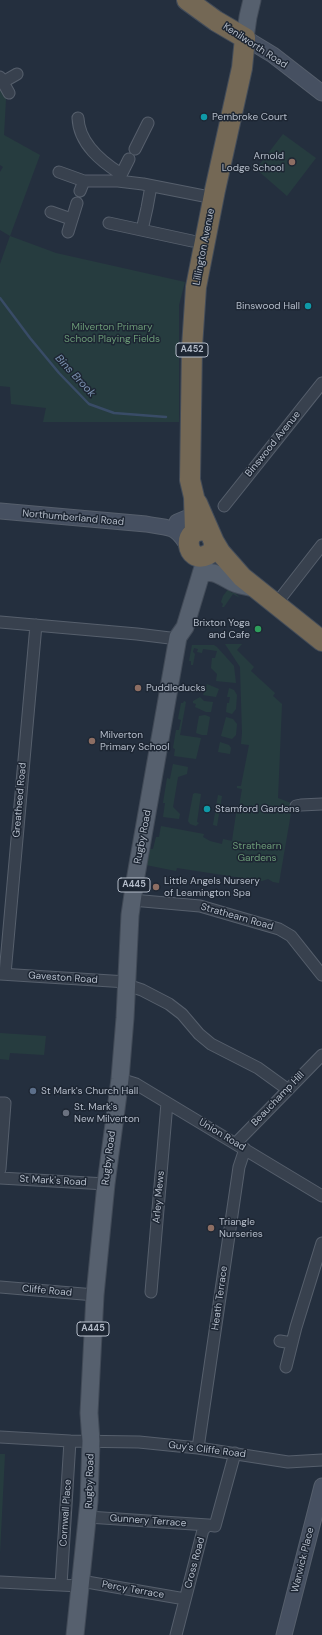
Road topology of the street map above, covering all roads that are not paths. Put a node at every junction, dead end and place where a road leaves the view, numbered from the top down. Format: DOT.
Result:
graph roads {
  1 [pos="187,0"];
  2 [pos="252,0"];
  3 [pos="246,38"];
  4 [pos="17,74"];
  5 [pos="2,79"];
  6 [pos="9,93"];
  7 [pos="322,93"];
  8 [pos="78,118"];
  9 [pos="148,124"];
  10 [pos="135,148"];
  11 [pos="129,159"];
  12 [pos="59,172"];
  13 [pos="118,176"];
  14 [pos="151,186"];
  15 [pos="214,198"];
  16 [pos="77,203"];
  17 [pos="51,212"];
  18 [pos="71,219"];
  19 [pos="109,223"];
  20 [pos="142,230"];
  21 [pos="68,232"];
  22 [pos="192,241"];
  23 [pos="322,383"];
  24 [pos="194,504"];
  25 [pos="224,506"];
  26 [pos="0,511"];
  27 [pos="177,522"];
  28 [pos="146,524"];
  29 [pos="201,545"];
  30 [pos="322,545"];
  31 [pos="201,575"];
  32 [pos="249,582"];
  33 [pos="276,604"];
  34 [pos="0,622"];
  35 [pos="36,625"];
  36 [pos="178,638"];
  37 [pos="322,641"];
  38 [pos="321,803"];
  39 [pos="296,806"];
  40 [pos="132,900"];
  41 [pos="2,974"];
  42 [pos="322,975"];
  43 [pos="127,983"];
  44 [pos="322,1055"];
  45 [pos="120,1079"];
  46 [pos="287,1089"];
  47 [pos="0,1103"];
  48 [pos="167,1103"];
  49 [pos="240,1146"];
  50 [pos="0,1169"];
  51 [pos="0,1178"];
  52 [pos="106,1184"];
  53 [pos="322,1196"];
  54 [pos="322,1243"];
  55 [pos="0,1287"];
  56 [pos="151,1292"];
  57 [pos="95,1295"];
  58 [pos="280,1341"];
  59 [pos="292,1343"];
  60 [pos="286,1367"];
  61 [pos="0,1437"];
  62 [pos="70,1441"];
  63 [pos="91,1441"];
  64 [pos="198,1448"];
  65 [pos="235,1453"];
  66 [pos="322,1460"];
  67 [pos="322,1486"];
  68 [pos="88,1517"];
  69 [pos="208,1525"];
  70 [pos="0,1582"];
  71 [pos="80,1584"];
  72 [pos="61,1585"];
  73 [pos="185,1599"];
  74 [pos="74,1635"];
  75 [pos="176,1635"];
  76 [pos="284,1635"];
  1 -- 3 [label="highway, Kenilworth Road"];
  2 -- 3 [label="main road, Lillington Avenue"];
  3 -- 7 [label="street, Kenilworth Road"];
  3 -- 15 [label="highway, Lillington Avenue / A452"];
  4 -- 5 [label="street"];
  5 -- 6 [label="street"];
  8 -- 13 [label="street"];
  9 -- 10 [label="street"];
  11 -- 13 [label="street"];
  12 -- 13 [label="street"];
  13 -- 14 [label="street"];
  14 -- 15 [label="street"];
  14 -- 20 [label="street"];
  15 -- 24 [label="highway, Lillington Avenue / A452"];
  16 -- 18 [label="street"];
  17 -- 18 [label="street"];
  18 -- 21 [label="street"];
  19 -- 20 [label="street"];
  20 -- 22 [label="street"];
  23 -- 25 [label="street, Binswood Avenue"];
  24 -- 27 [label="street"];
  24 -- 29 [label="highway, Lillington Avenue / A452"];
  26 -- 28 [label="street, Northumberland Road"];
  27 -- 28 [label="street, Northumberland Road"];
  27 -- 29 [label="street"];
  28 -- 29 [label="street, Northumberland Road"];
  29 -- 31 [label="main road, Rugby Road / A445"];
  29 -- 32 [label="highway"];
  29 -- 36 [label="main road, Rugby Road / A445"];
  30 -- 33 [label="street"];
  31 -- 32 [label="main road"];
  31 -- 36 [label="main road, Rugby Road / A445"];
  32 -- 33 [label="highway"];
  33 -- 37 [label="highway"];
  34 -- 35 [label="street"];
  35 -- 36 [label="street"];
  35 -- 41 [label="street, Greatheed Road"];
  36 -- 40 [label="main road, Rugby Road / A445"];
  38 -- 39 [label="street"];
  40 -- 42 [label="street, Strathearn Road"];
  40 -- 43 [label="main road, Rugby Road / A445"];
  41 -- 43 [label="street, Gaveston Road"];
  43 -- 45 [label="main road, Rugby Road / A445"];
  43 -- 46 [label="street, Gaveston Road"];
  44 -- 46 [label="street, Beauchamp Hill"];
  45 -- 48 [label="street, Union Road"];
  45 -- 52 [label="main road, Rugby Road / A445"];
  46 -- 49 [label="street, Beauchamp Hill"];
  47 -- 50 [label="street"];
  48 -- 49 [label="street, Union Road"];
  48 -- 56 [label="street, Arley Mews"];
  49 -- 53 [label="street, Union Road"];
  49 -- 64 [label="street, Heath Terrace"];
  51 -- 52 [label="street, St Mark's Road"];
  52 -- 57 [label="main road, Rugby Road / A445"];
  54 -- 59 [label="street"];
  55 -- 57 [label="street, Cliffe Road"];
  57 -- 63 [label="main road, Rugby Road / A445"];
  58 -- 59 [label="street"];
  59 -- 60 [label="street"];
  61 -- 62 [label="street, Guy's Cliffe Road"];
  62 -- 63 [label="street, Guy's Cliffe Road"];
  62 -- 72 [label="street, Cornwall Place"];
  63 -- 64 [label="street, Guy's Cliffe Road"];
  63 -- 68 [label="main road, Rugby Road / A445"];
  64 -- 65 [label="street, Guy's Cliffe Road"];
  65 -- 66 [label="street, Guy's Cliffe Road"];
  65 -- 69 [label="street, Cross Road"];
  67 -- 76 [label="street, Warwick Place"];
  68 -- 69 [label="street, Gunnery Terrace"];
  68 -- 71 [label="main road, Rugby Road / A445"];
  69 -- 73 [label="street, Cross Road"];
  70 -- 72 [label="street"];
  71 -- 72 [label="street"];
  71 -- 73 [label="street, Percy Terrace"];
  71 -- 74 [label="main road, Rugby Road / A445"];
  73 -- 75 [label="street, Cross Road"];
}
